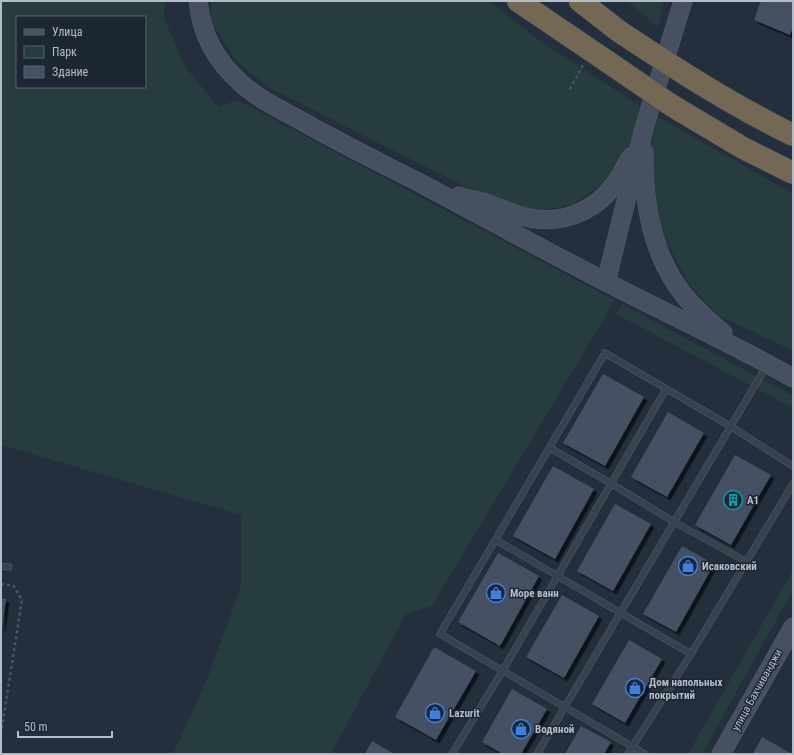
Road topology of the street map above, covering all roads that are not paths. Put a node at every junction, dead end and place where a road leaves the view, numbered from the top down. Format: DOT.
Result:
graph roads {
  1 [pos="198,1"];
  2 [pos="580,1"];
  3 [pos="683,1"];
  4 [pos="519,2"];
  5 [pos="643,132"];
  6 [pos="793,135"];
  7 [pos="793,173"];
  8 [pos="426,187"];
  9 [pos="606,282"];
  10 [pos="745,352"];
  11 [pos="768,363"];
  12 [pos="793,378"];
  13 [pos="666,389"];
  14 [pos="730,426"];
  15 [pos="550,448"];
  16 [pos="793,466"];
  17 [pos="612,484"];
  18 [pos="793,484"];
  19 [pos="674,522"];
  20 [pos="496,540"];
  21 [pos="746,562"];
  22 [pos="1,566"];
  23 [pos="10,567"];
  24 [pos="558,576"];
  25 [pos="620,612"];
  26 [pos="793,627"];
  27 [pos="691,654"];
  28 [pos="503,670"];
  29 [pos="565,707"];
  30 [pos="633,747"];
  31 [pos="452,754"];
  32 [pos="537,754"];
  33 [pos="628,754"];
  34 [pos="645,754"];
  35 [pos="721,754"];
  1 -- 8 [label="main road"];
  2 -- 6 [label="highway, bridge"];
  3 -- 5 [label="main road"];
  4 -- 7 [label="highway, bridge"];
  5 -- 8 [label="main road"];
  5 -- 9 [label="main road"];
  5 -- 10 [label="main road"];
  8 -- 9 [label="main road"];
  9 -- 10 [label="main road"];
  10 -- 11 [label="main road"];
  11 -- 12 [label="main road"];
  11 -- 14 [label="lane"];
  13 -- 14 [label="lane"];
  13 -- 15 [label="lane"];
  13 -- 17 [label="lane"];
  14 -- 16 [label="lane"];
  14 -- 19 [label="lane"];
  15 -- 17 [label="lane"];
  15 -- 20 [label="lane"];
  17 -- 19 [label="lane"];
  17 -- 24 [label="lane"];
  18 -- 21 [label="lane"];
  19 -- 21 [label="lane"];
  19 -- 25 [label="lane"];
  20 -- 24 [label="lane"];
  20 -- 28 [label="lane"];
  21 -- 27 [label="lane"];
  22 -- 23 [label="lane"];
  24 -- 25 [label="lane"];
  24 -- 28 [label="lane"];
  25 -- 27 [label="lane"];
  25 -- 29 [label="lane"];
  26 -- 35 [label="main road, улица Бахчиванджи"];
  27 -- 30 [label="lane"];
  28 -- 29 [label="lane"];
  28 -- 31 [label="lane"];
  29 -- 30 [label="lane"];
  29 -- 32 [label="lane"];
  30 -- 33 [label="lane"];
  30 -- 34 [label="lane"];
}
